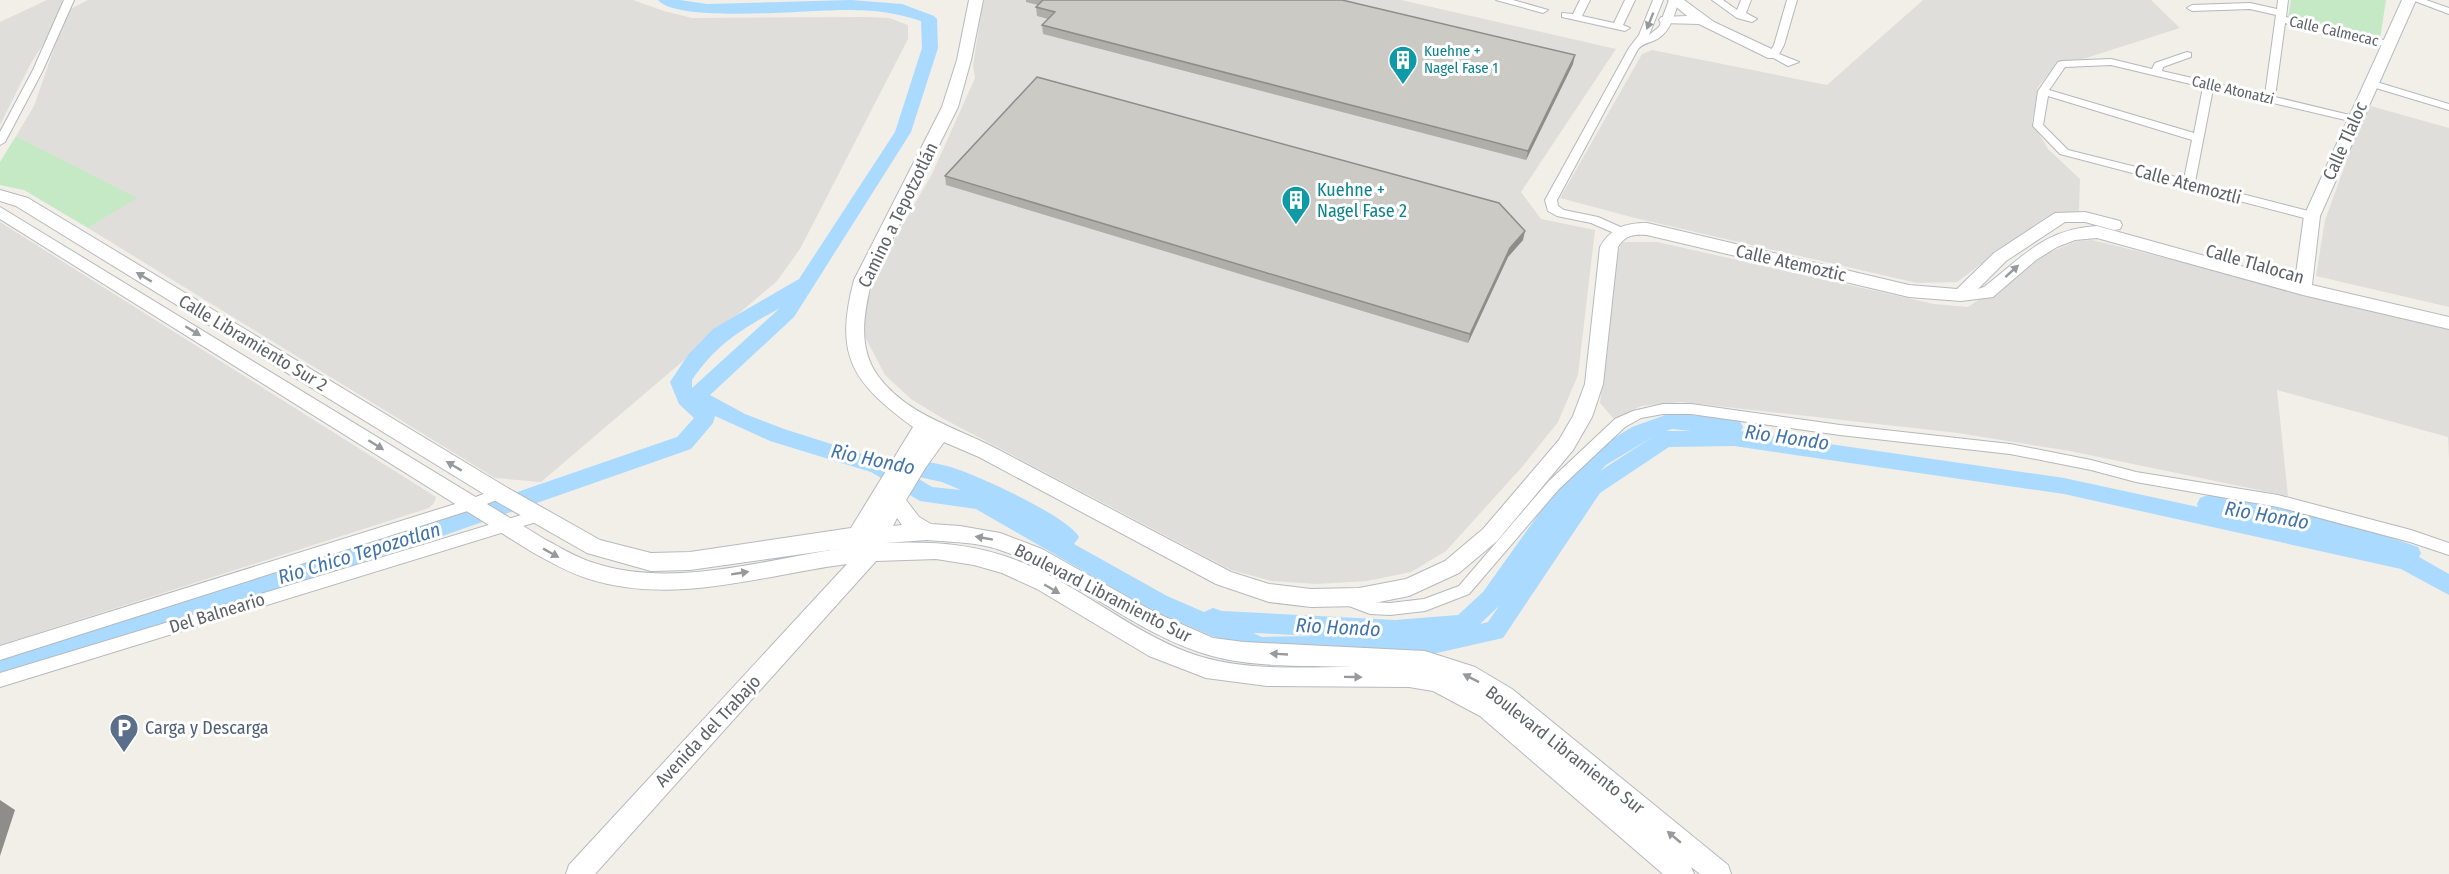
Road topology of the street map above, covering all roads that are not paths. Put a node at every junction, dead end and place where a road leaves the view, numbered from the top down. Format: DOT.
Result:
graph roads {
  1 [pos="69,0"];
  2 [pos="976,0"];
  3 [pos="1501,0"];
  4 [pos="1585,0"];
  5 [pos="1630,0"];
  6 [pos="1658,0"];
  7 [pos="1675,0"];
  8 [pos="1717,0"];
  9 [pos="1746,0"];
  10 [pos="1792,0"];
  11 [pos="2283,0"];
  12 [pos="2409,0"];
  13 [pos="2417,0"];
  14 [pos="1539,6"];
  15 [pos="2192,8"];
  16 [pos="1694,11"];
  17 [pos="2449,11"];
  18 [pos="1740,16"];
  19 [pos="2281,16"];
  20 [pos="1667,18"];
  21 [pos="1752,19"];
  22 [pos="1641,41"];
  23 [pos="2388,44"];
  24 [pos="1775,53"];
  25 [pos="2187,56"];
  26 [pos="2156,72"];
  27 [pos="2370,83"];
  28 [pos="2209,84"];
  29 [pos="2043,91"];
  30 [pos="2271,99"];
  31 [pos="2449,107"];
  32 [pos="2354,119"];
  33 [pos="2197,138"];
  34 [pos="0,142"];
  35 [pos="2189,184"];
  36 [pos="0,195"];
  37 [pos="0,212"];
  38 [pos="2312,216"];
  39 [pos="70,231"];
  40 [pos="2097,231"];
  41 [pos="1621,232"];
  42 [pos="51,242"];
  43 [pos="2304,284"];
  44 [pos="172,294"];
  45 [pos="1962,294"];
  46 [pos="153,306"];
  47 [pos="2449,312"];
  48 [pos="2449,323"];
  49 [pos="343,399"];
  50 [pos="364,411"];
  51 [pos="324,412"];
  52 [pos="344,425"];
  53 [pos="926,437"];
  54 [pos="894,493"];
  55 [pos="501,495"];
  56 [pos="475,506"];
  57 [pos="534,514"];
  58 [pos="503,524"];
  59 [pos="927,531"];
  60 [pos="855,536"];
  61 [pos="865,548"];
  62 [pos="2449,549"];
  63 [pos="1342,598"];
  64 [pos="0,653"];
  65 [pos="0,680"];
  66 [pos="578,874"];
  67 [pos="1682,874"];
  68 [pos="1719,874"];
  1 -- 34 [label="street"];
  2 -- 53 [label="main road, Camino a Tepotzotlán"];
  3 -- 14 [label="street"];
  4 -- 5 [label="street"];
  6 -- 22 [label="street, one-way"];
  7 -- 16 [label="main road"];
  7 -- 20 [label="street"];
  8 -- 18 [label="street"];
  9 -- 18 [label="street"];
  10 -- 24 [label="street"];
  11 -- 19 [label="street"];
  12 -- 23 [label="main road, Calle Tlaloc"];
  13 -- 17 [label="street"];
  15 -- 19 [label="street, Calle Calmecac"];
  16 -- 20 [label="main road"];
  16 -- 24 [label="main road"];
  16 -- 24 [label="main road"];
  18 -- 21 [label="street"];
  19 -- 23 [label="street, Calle Calmecac"];
  19 -- 30 [label="street"];
  20 -- 22 [label="street"];
  22 -- 41 [label="street"];
  23 -- 27 [label="main road, Calle Tlaloc"];
  25 -- 26 [label="street"];
  26 -- 28 [label="street, Calle Atonatzi"];
  26 -- 29 [label="street, Calle Atonatzi"];
  27 -- 31 [label="street"];
  27 -- 32 [label="main road, Calle Tlaloc"];
  28 -- 30 [label="street, Calle Atonatzi"];
  28 -- 33 [label="street"];
  29 -- 33 [label="street"];
  29 -- 35 [label="street, Calle Atemoztli"];
  30 -- 32 [label="street, Calle Atonatzi"];
  32 -- 38 [label="main road, Calle Tlaloc"];
  33 -- 35 [label="street"];
  35 -- 38 [label="street, Calle Atemoztli"];
  36 -- 39 [label="main road, Calle Libramiento Sur 2"];
  37 -- 42 [label="main road, Calle Libramiento Sur 2"];
  38 -- 43 [label="main road, Calle Tlaloc"];
  39 -- 42 [label="main road"];
  44 -- 39 [label="main road, Calle Libramiento Sur 2, one-way"];
  40 -- 43 [label="main road, Calle Tlalocan"];
  45 -- 40 [label="main road, Calle Atemoztic, one-way"];
  41 -- 45 [label="main road, Calle Atemoztic"];
  41 -- 63 [label="main road, Camino a Tepotzotlán"];
  42 -- 46 [label="main road, Calle Libramiento Sur 2"];
  43 -- 45 [label="main road, Calle Tlalocan"];
  43 -- 47 [label="main road, Calle Tlalocan"];
  43 -- 48 [label="main road, Calle Tlalocan"];
  44 -- 46 [label="main road"];
  44 -- 49 [label="main road, Calle Libramiento Sur 2"];
  46 -- 51 [label="main road, Calle Libramiento Sur 2, one-way"];
  49 -- 50 [label="main road, Calle Libramiento Sur 2"];
  49 -- 51 [label="main road"];
  50 -- 52 [label="main road"];
  55 -- 50 [label="main road, Calle Libramiento Sur 2, one-way"];
  51 -- 52 [label="main road, Calle Libramiento Sur 2"];
  52 -- 56 [label="main road, Calle Libramiento Sur 2, one-way"];
  53 -- 54 [label="main road, Avenida del Trabajo"];
  53 -- 63 [label="main road, Camino a Tepotzotlán"];
  54 -- 59 [label="main road"];
  54 -- 60 [label="main road, Avenida del Trabajo"];
  54 -- 61 [label="main road, Avenida del Trabajo"];
  55 -- 56 [label="street"];
  55 -- 57 [label="main road, Boulevard Libramiento Sur"];
  56 -- 58 [label="main road, Boulevard Libramiento Sur"];
  56 -- 64 [label="street"];
  57 -- 58 [label="street, Del Balneario"];
  57 -- 60 [label="main road, Boulevard Libramiento Sur"];
  58 -- 61 [label="main road, Boulevard Libramiento Sur, one-way"];
  58 -- 65 [label="street, Del Balneario"];
  59 -- 61 [label="main road, Boulevard Libramiento Sur"];
  68 -- 59 [label="main road, Boulevard Libramiento Sur, one-way"];
  60 -- 61 [label="main road, Boulevard Libramiento Sur"];
  61 -- 66 [label="main road, Avenida del Trabajo"];
  61 -- 67 [label="main road, Boulevard Libramiento Sur, one-way"];
  62 -- 63 [label="street"];
}
